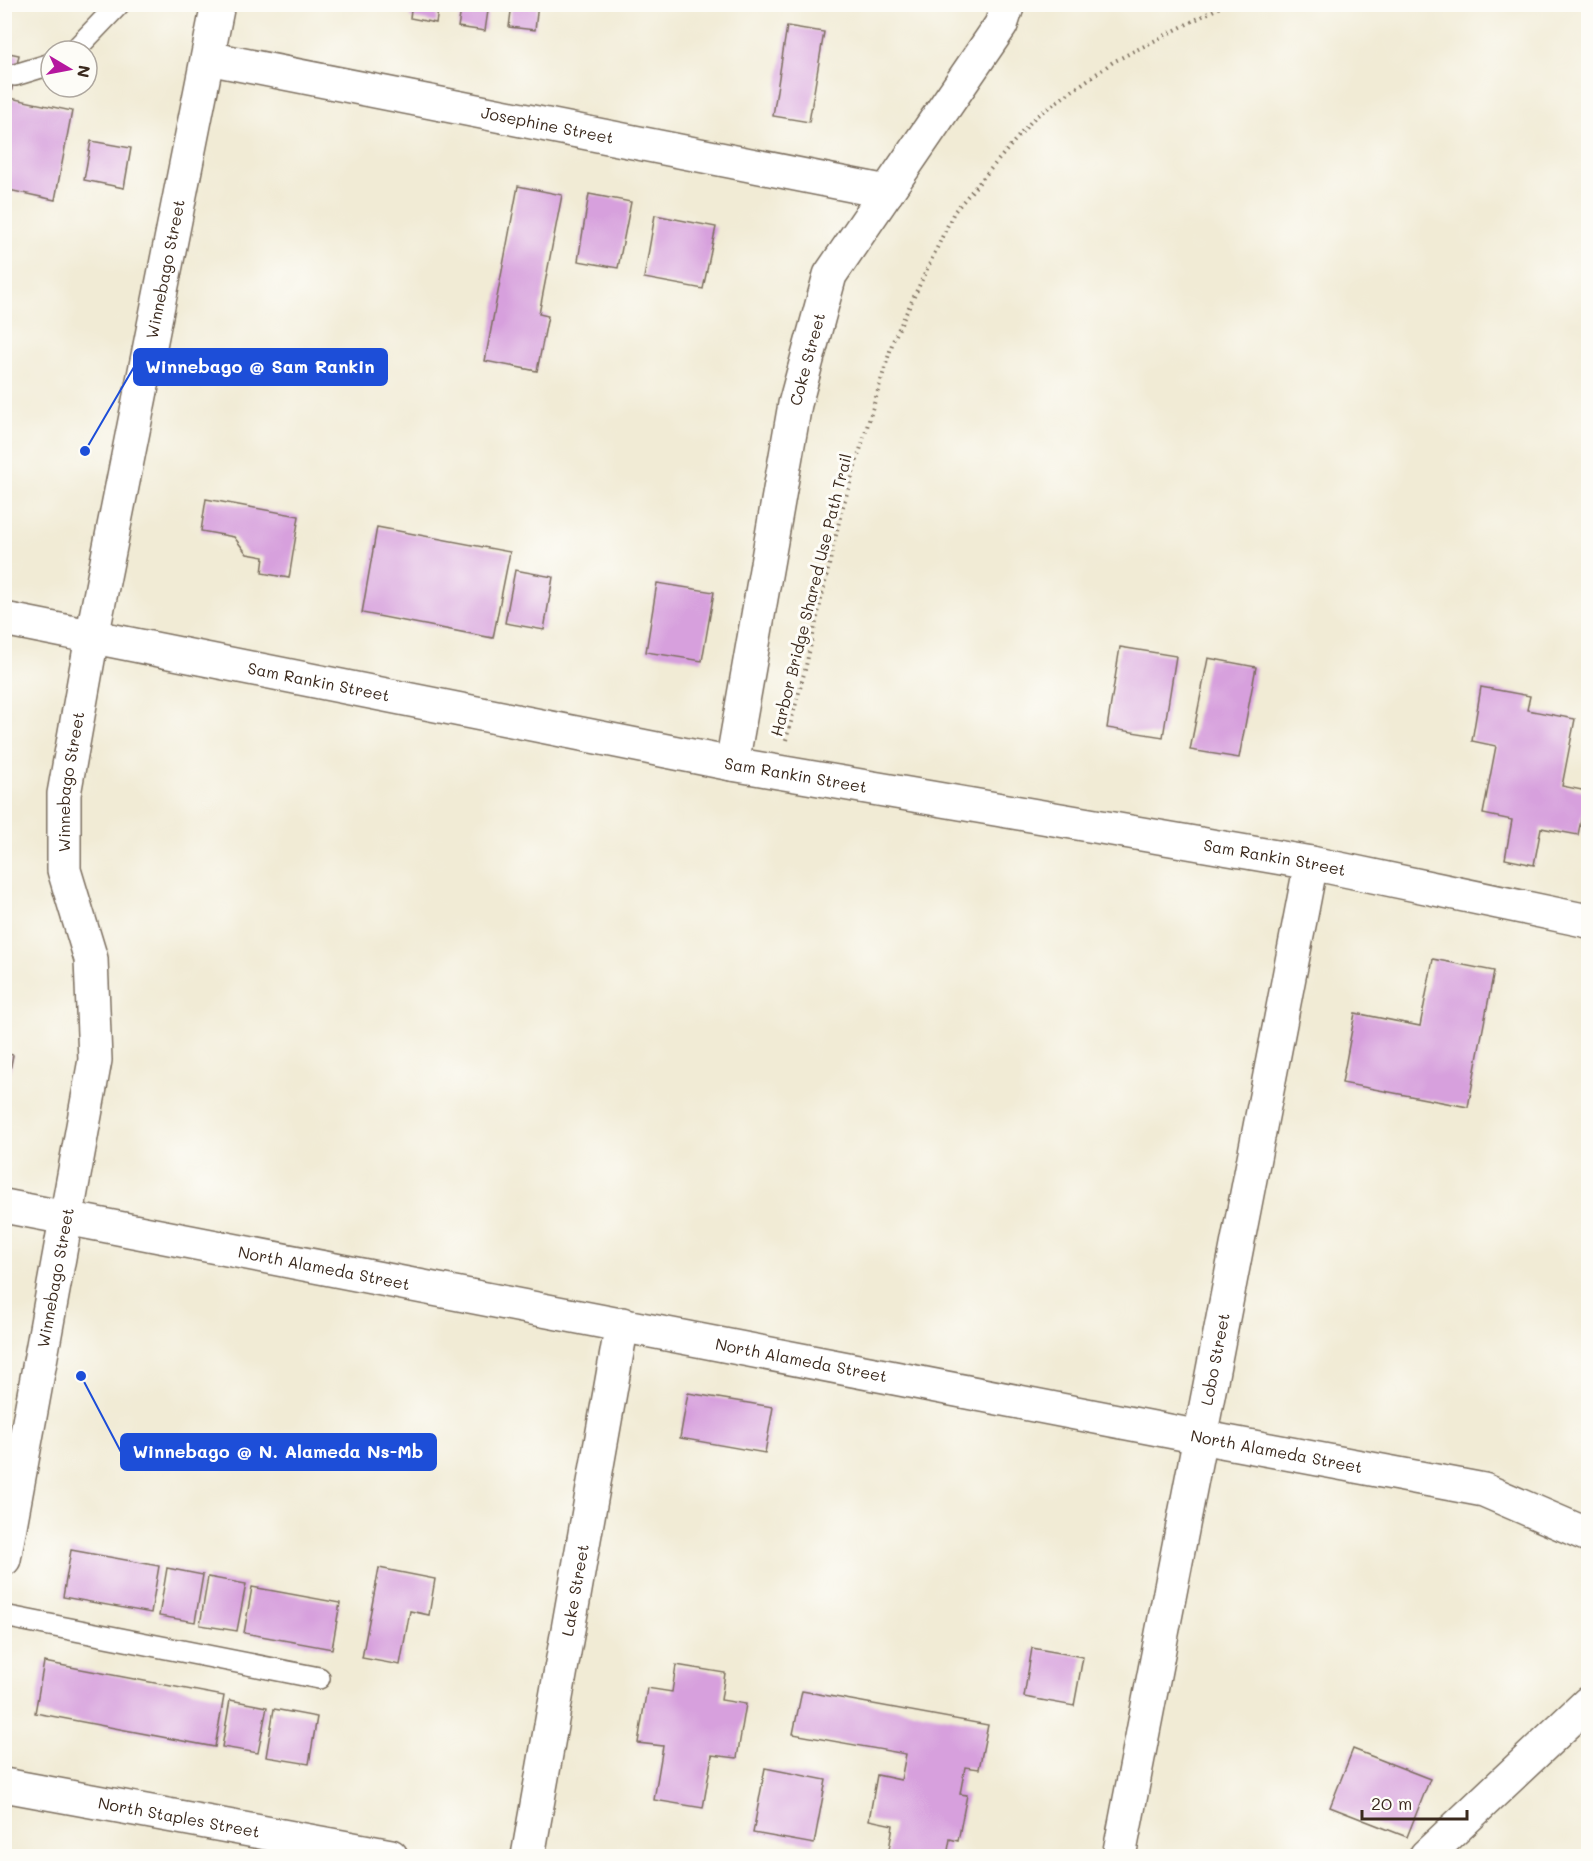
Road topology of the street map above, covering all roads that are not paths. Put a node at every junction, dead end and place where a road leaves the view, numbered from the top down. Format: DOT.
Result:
graph roads {
  1 [pos="119,4"];
  2 [pos="218,4"];
  3 [pos="1008,4"];
  4 [pos="85,39"];
  5 [pos="208,58"];
  6 [pos="39,68"];
  7 [pos="15,75"];
  8 [pos="887,192"];
  9 [pos="4,619"];
  10 [pos="92,637"];
  11 [pos="732,764"];
  12 [pos="1311,863"];
  13 [pos="1588,921"];
  14 [pos="4,1206"];
  15 [pos="67,1219"];
  16 [pos="622,1324"];
  17 [pos="1200,1437"];
  18 [pos="1588,1535"];
  19 [pos="4,1559"];
  20 [pos="4,1616"];
  21 [pos="319,1678"];
  22 [pos="1588,1703"];
  23 [pos="4,1785"];
  24 [pos="391,1857"];
  25 [pos="528,1857"];
  26 [pos="1119,1857"];
  27 [pos="1426,1857"];
  1 -- 4 [label="lane"];
  2 -- 5 [label="street, Winnebago Street"];
  3 -- 8 [label="street, Coke Street"];
  5 -- 8 [label="street, Josephine Street"];
  5 -- 10 [label="street, Winnebago Street"];
  6 -- 7 [label="lane"];
  8 -- 11 [label="street, Coke Street"];
  9 -- 10 [label="street, Sam Rankin Street"];
  10 -- 11 [label="street, Sam Rankin Street"];
  10 -- 15 [label="street, Winnebago Street"];
  11 -- 12 [label="street, Sam Rankin Street"];
  12 -- 13 [label="street, Sam Rankin Street"];
  12 -- 17 [label="street, Lobo Street"];
  14 -- 15 [label="street, North Alameda Street"];
  15 -- 16 [label="street, North Alameda Street"];
  15 -- 19 [label="street, Winnebago Street"];
  16 -- 17 [label="street, North Alameda Street"];
  16 -- 25 [label="street, Lake Street"];
  17 -- 18 [label="street, North Alameda Street"];
  17 -- 26 [label="street, Lobo Street"];
  20 -- 21 [label="lane"];
  22 -- 27 [label="street"];
  23 -- 24 [label="street, North Staples Street"];
}
